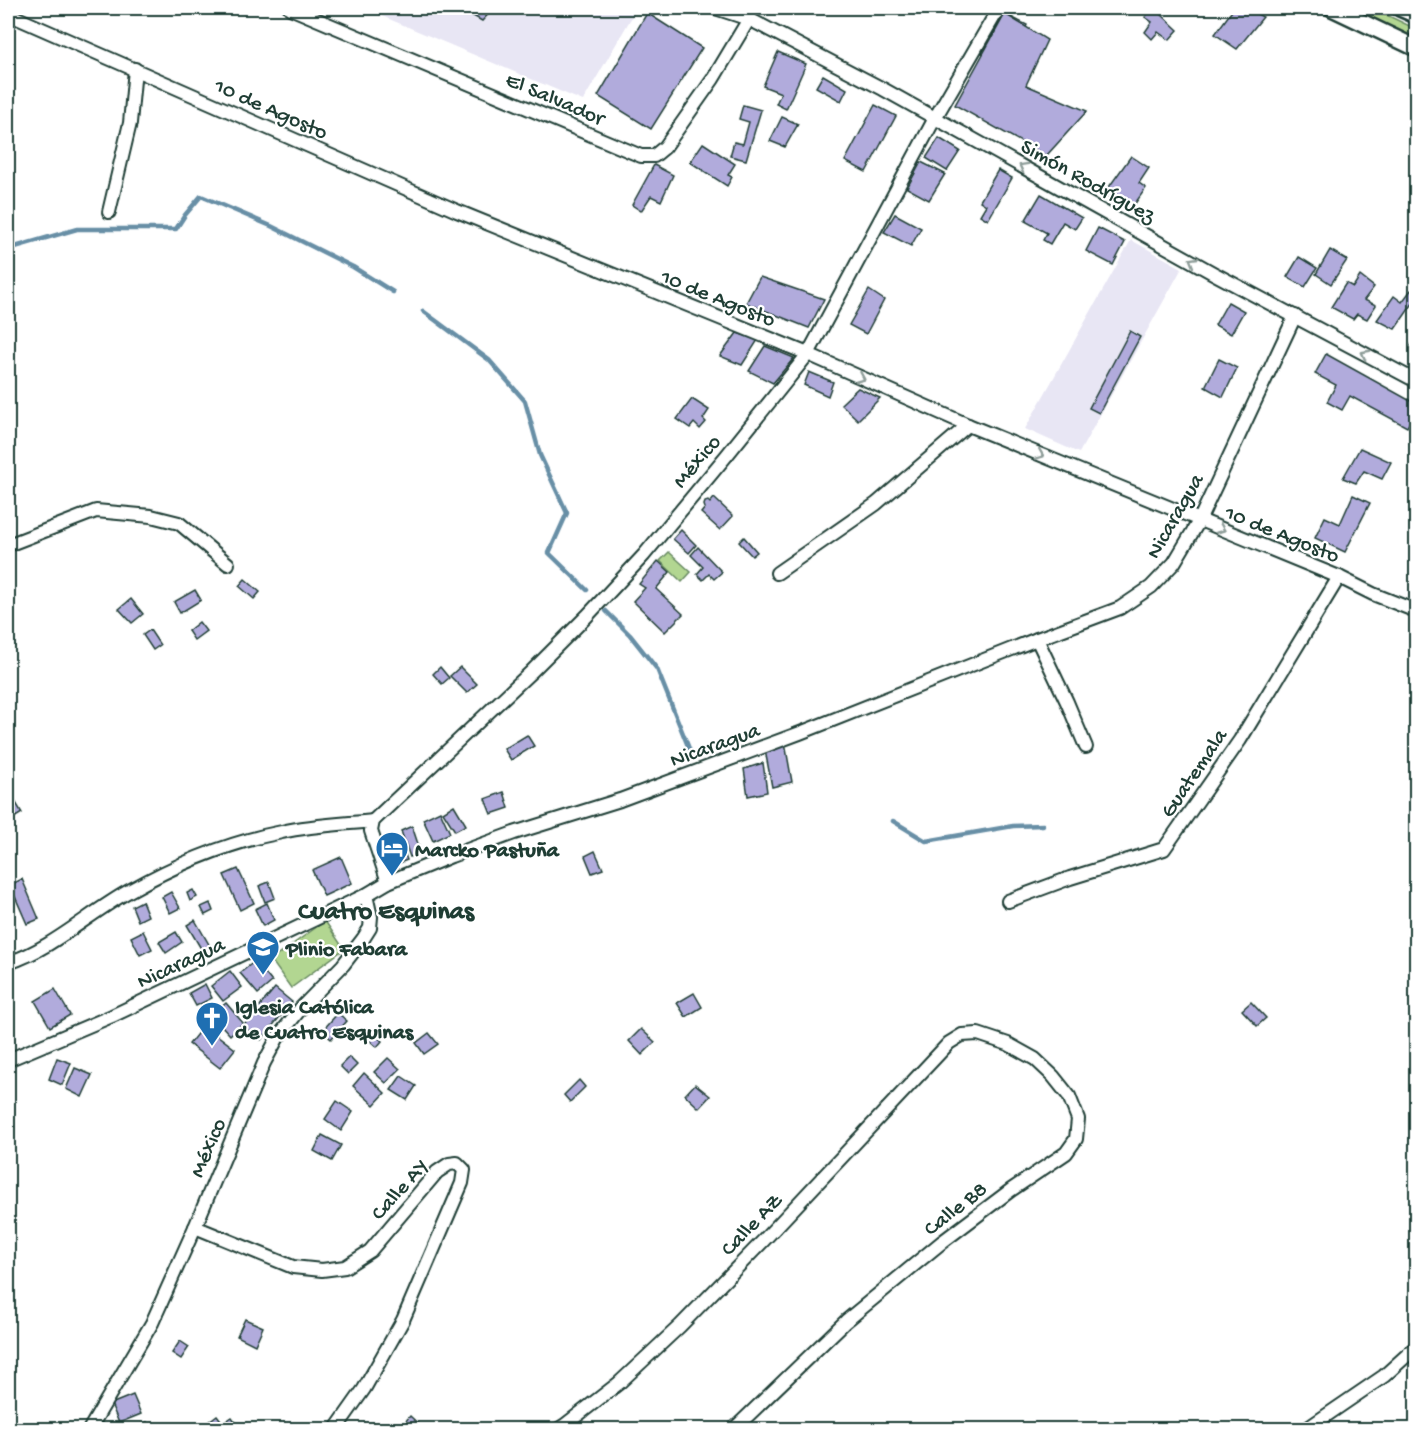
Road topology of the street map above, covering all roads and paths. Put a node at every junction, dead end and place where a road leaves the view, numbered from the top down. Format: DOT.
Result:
graph roads {
  1 [pos="290,8"];
  2 [pos="715,8"];
  3 [pos="730,8"];
  4 [pos="999,8"];
  5 [pos="1332,8"];
  6 [pos="1400,8"];
  7 [pos="8,14"];
  8 [pos="1416,15"];
  9 [pos="745,17"];
  10 [pos="1416,48"];
  11 [pos="135,69"];
  12 [pos="935,118"];
  13 [pos="109,212"];
  14 [pos="1295,316"];
  15 [pos="808,354"];
  16 [pos="1416,381"];
  17 [pos="968,425"];
  18 [pos="1199,520"];
  19 [pos="8,545"];
  20 [pos="228,564"];
  21 [pos="777,573"];
  22 [pos="1338,577"];
  23 [pos="1416,611"];
  24 [pos="1037,639"];
  25 [pos="1086,747"];
  26 [pos="373,821"];
  27 [pos="388,882"];
  28 [pos="366,895"];
  29 [pos="1008,902"];
  30 [pos="8,963"];
  31 [pos="962,1035"];
  32 [pos="8,1060"];
  33 [pos="195,1227"];
  34 [pos="1416,1347"];
  35 [pos="89,1430"];
  36 [pos="335,1430"];
  37 [pos="557,1430"];
  38 [pos="734,1430"];
  39 [pos="1305,1430"];
  1 -- 9 [label="street, El Salvador"];
  2 -- 9 [label="street"];
  3 -- 9 [label="street"];
  4 -- 12 [label="street, México"];
  5 -- 10 [label="street"];
  6 -- 8 [label="street"];
  7 -- 11 [label="street, 10 de Agosto"];
  9 -- 12 [label="street, Simón Rodríguez"];
  11 -- 13 [label="street"];
  11 -- 15 [label="street, 10 de Agosto"];
  14 -- 12 [label="street, Simón Rodríguez, one-way"];
  12 -- 15 [label="street, México"];
  16 -- 14 [label="street, Simón Rodríguez, one-way"];
  14 -- 18 [label="street, Nicaragua"];
  15 -- 17 [label="street, 10 de Agosto, one-way"];
  15 -- 26 [label="street, México"];
  17 -- 18 [label="street, 10 de Agosto, one-way"];
  17 -- 21 [label="street"];
  18 -- 22 [label="street, 10 de Agosto, one-way"];
  18 -- 24 [label="street, Nicaragua"];
  19 -- 20 [label="street"];
  22 -- 23 [label="street, 10 de Agosto"];
  22 -- 29 [label="street, Guatemala"];
  24 -- 25 [label="street"];
  24 -- 27 [label="street, Nicaragua"];
  26 -- 27 [label="street"];
  26 -- 30 [label="street"];
  27 -- 28 [label="street, Nicaragua"];
  28 -- 32 [label="street, Nicaragua"];
  28 -- 33 [label="street, México"];
  31 -- 37 [label="street, Calle AZ"];
  31 -- 38 [label="street, Calle B8"];
  33 -- 35 [label="street, México"];
  33 -- 36 [label="street, Calle AY"];
  34 -- 39 [label="street"];
}
